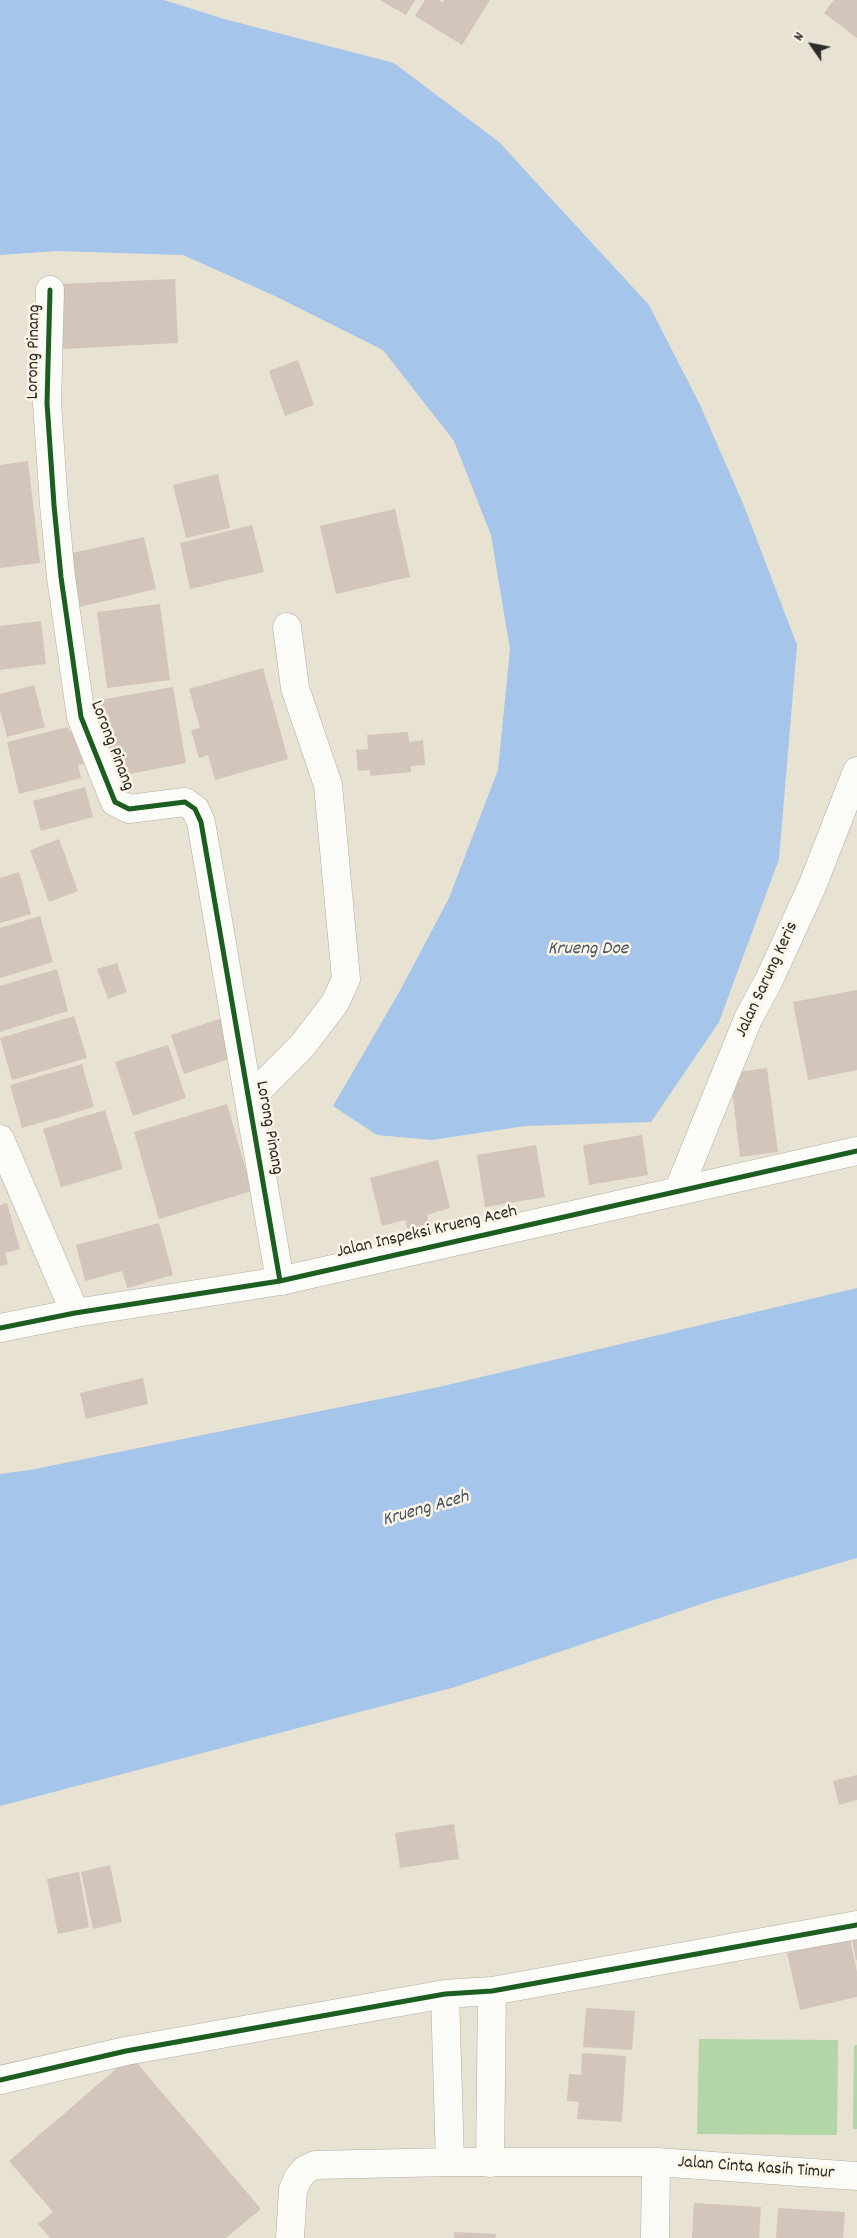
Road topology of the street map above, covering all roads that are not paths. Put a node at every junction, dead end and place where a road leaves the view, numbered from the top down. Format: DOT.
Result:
graph roads {
  1 [pos="50,290"];
  2 [pos="287,626"];
  3 [pos="857,771"];
  4 [pos="249,1099"];
  5 [pos="0,1139"];
  6 [pos="857,1151"];
  7 [pos="679,1189"];
  8 [pos="280,1281"];
  9 [pos="75,1313"];
  10 [pos="0,1328"];
  11 [pos="857,1925"];
  12 [pos="492,1991"];
  13 [pos="445,1994"];
  14 [pos="0,2080"];
  15 [pos="450,2162"];
  16 [pos="656,2162"];
  17 [pos="490,2163"];
  18 [pos="857,2176"];
  19 [pos="290,2238"];
  20 [pos="655,2238"];
  1 -- 4 [label="street, Lorong Pinang"];
  2 -- 4 [label="street"];
  3 -- 7 [label="street, Jalan Sarung Keris"];
  4 -- 8 [label="street, Lorong Pinang"];
  5 -- 9 [label="street"];
  6 -- 7 [label="street, Jalan Inspeksi Krueng Aceh"];
  7 -- 8 [label="street, Jalan Inspeksi Krueng Aceh"];
  8 -- 9 [label="street, Jalan Inspeksi Krueng Aceh"];
  9 -- 10 [label="street, Jalan Inspeksi Krueng Aceh"];
  11 -- 12 [label="street"];
  12 -- 13 [label="street"];
  12 -- 17 [label="street"];
  13 -- 14 [label="street"];
  13 -- 15 [label="street"];
  15 -- 17 [label="street, Jalan Cinta Kasih Timur"];
  15 -- 19 [label="street, Jalan Cinta Kasih Timur"];
  16 -- 17 [label="street, Jalan Cinta Kasih Timur"];
  16 -- 18 [label="street, Jalan Cinta Kasih Timur"];
  16 -- 20 [label="street"];
}
